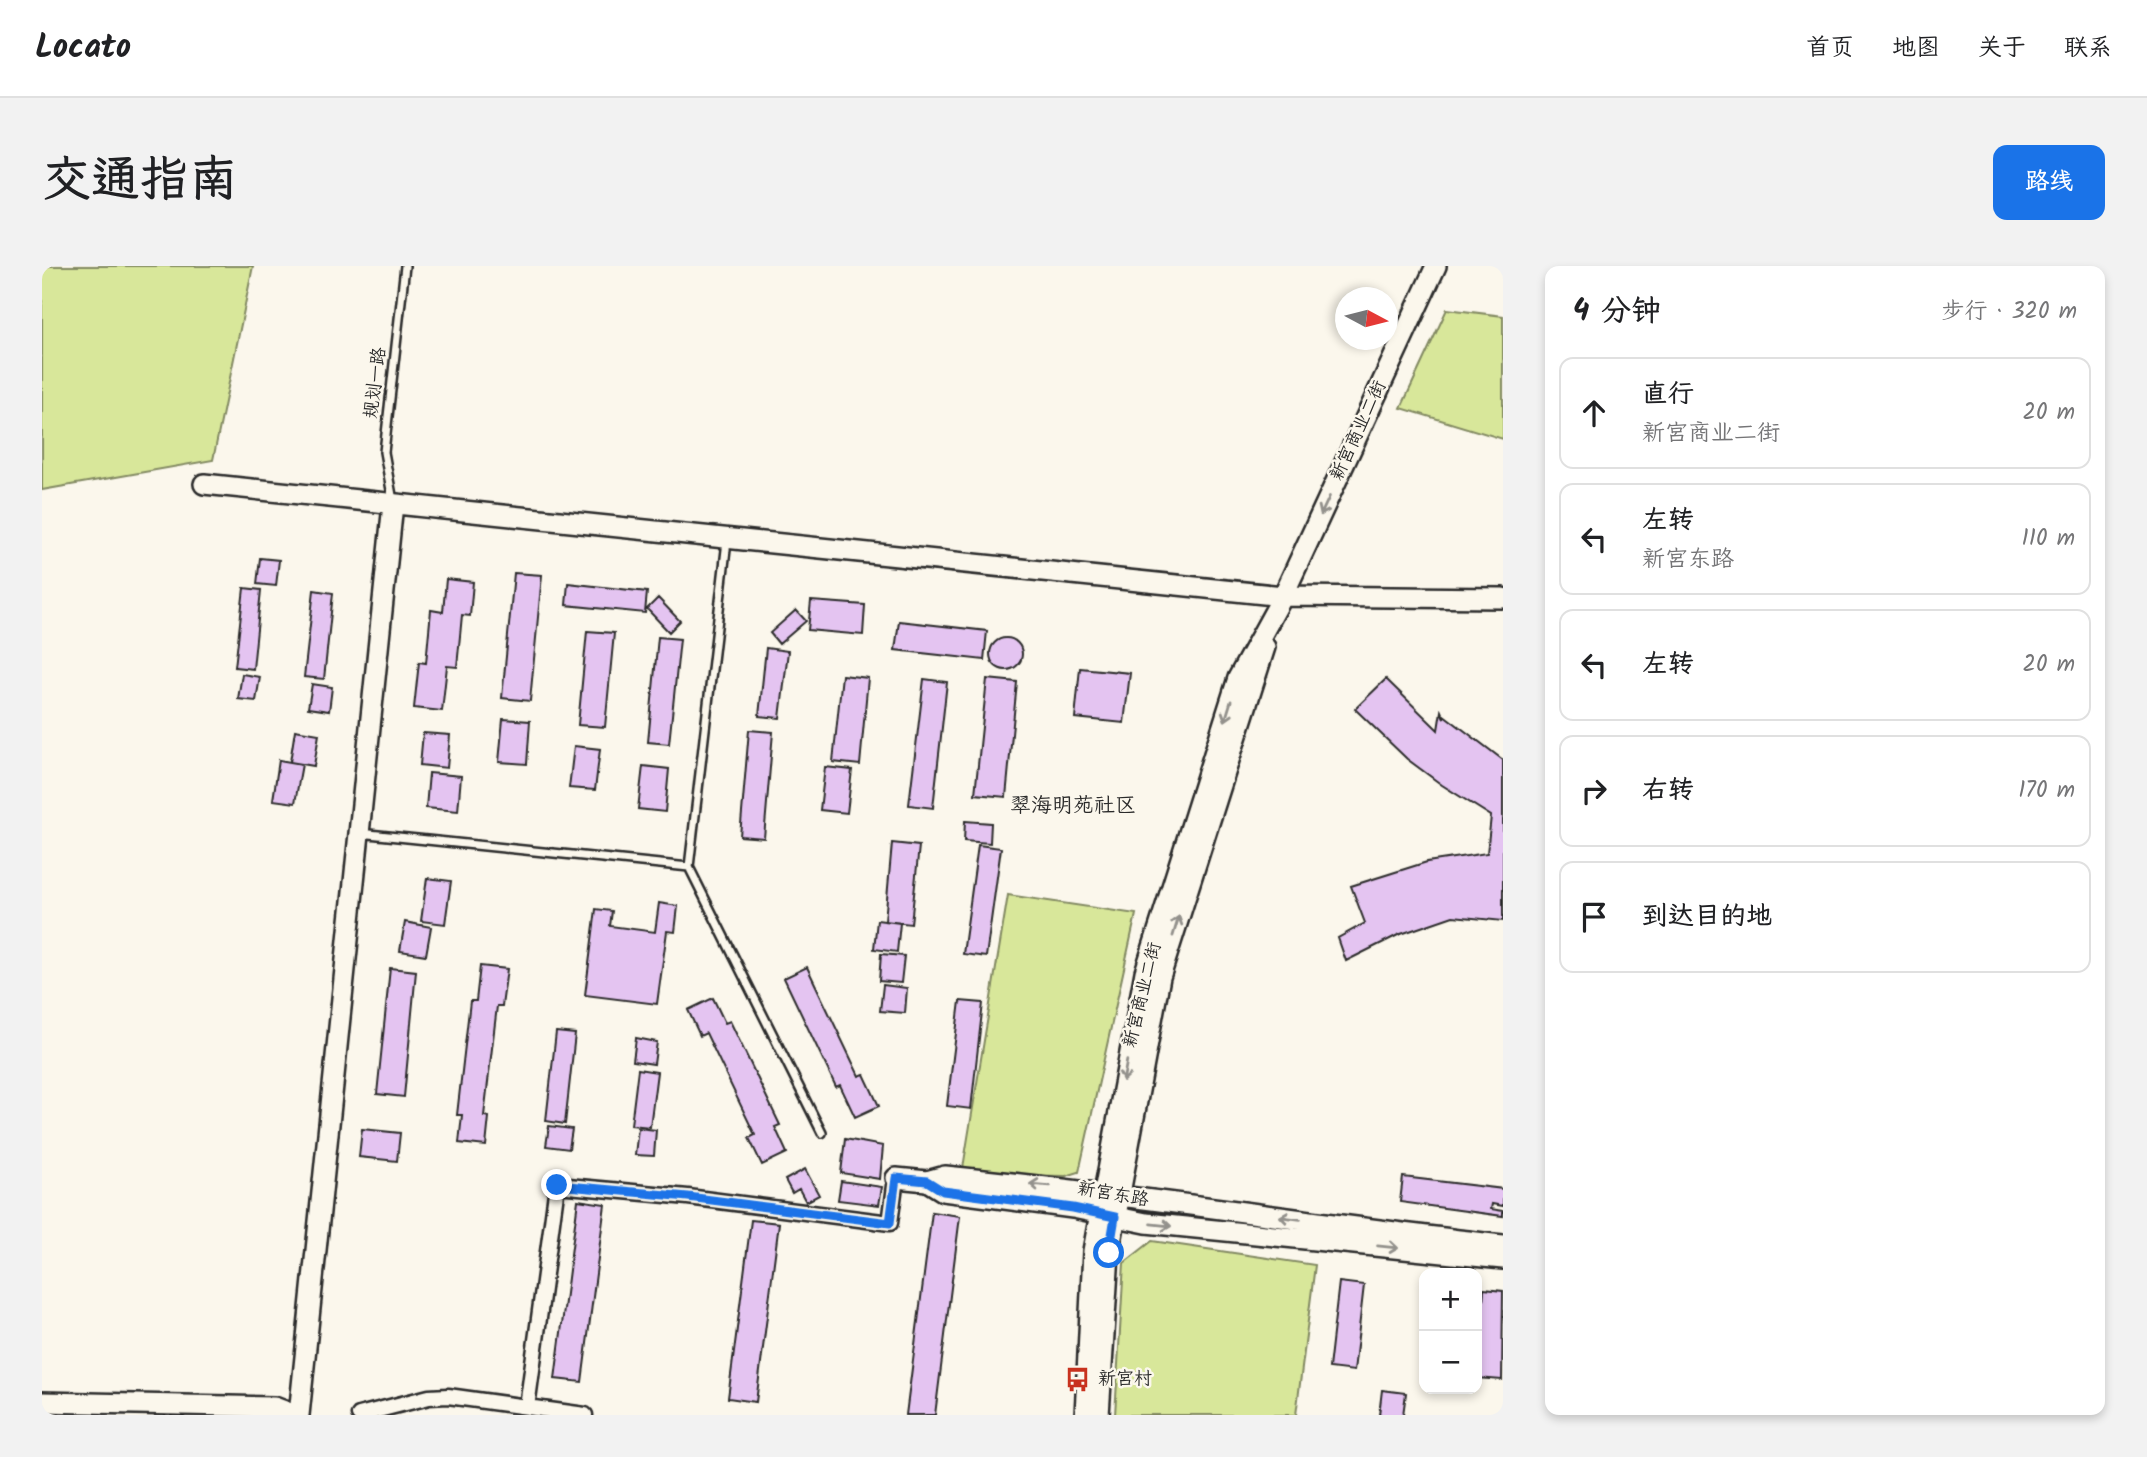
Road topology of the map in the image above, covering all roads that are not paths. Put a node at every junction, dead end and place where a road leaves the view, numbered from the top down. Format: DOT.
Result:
graph roads {
  1 [pos="405,266"];
  2 [pos="1436,266"];
  3 [pos="204,484"];
  4 [pos="393,504"];
  5 [pos="727,538"];
  6 [pos="1283,596"];
  7 [pos="1503,598"];
  8 [pos="359,833"];
  9 [pos="689,867"];
  10 [pos="822,1133"];
  11 [pos="896,1178"];
  12 [pos="927,1181"];
  13 [pos="1111,1195"];
  14 [pos="1107,1215"];
  15 [pos="1503,1245"];
  16 [pos="1503,1259"];
  17 [pos="42,1402"];
  18 [pos="527,1407"];
  19 [pos="297,1415"];
  20 [pos="359,1415"];
  21 [pos="585,1415"];
  22 [pos="1084,1415"];
  23 [pos="1100,1415"];
  1 -- 4 [label="lane, 规划一路"];
  2 -- 6 [label="street, 新宫商业二街, one-way"];
  3 -- 4 [label="street"];
  4 -- 5 [label="street"];
  4 -- 8 [label="street"];
  5 -- 6 [label="street"];
  5 -- 9 [label="lane"];
  6 -- 7 [label="street"];
  6 -- 13 [label="street, 新宫商业二街"];
  8 -- 9 [label="lane"];
  8 -- 19 [label="street"];
  9 -- 10 [label="lane"];
  11 -- 12 [label="street"];
  11 -- 18 [label="street"];
  13 -- 12 [label="street, 新宫东路, one-way"];
  12 -- 14 [label="street, 新宫东路"];
  13 -- 14 [label="street, 新宫商业二街"];
  15 -- 13 [label="street, 新宫东路, one-way"];
  14 -- 16 [label="street, 新宫东路, one-way"];
  14 -- 22 [label="street, 新宫商业二街"];
  14 -- 23 [label="street, 新宫商业二街"];
  17 -- 19 [label="street"];
  18 -- 20 [label="street"];
  18 -- 21 [label="street"];
}
